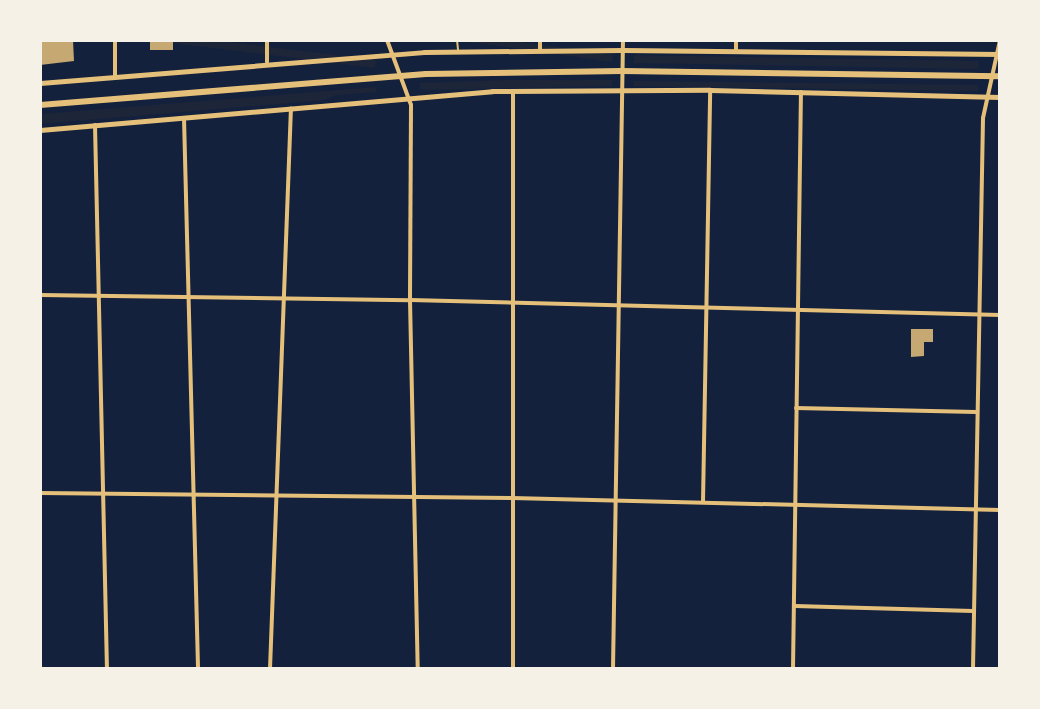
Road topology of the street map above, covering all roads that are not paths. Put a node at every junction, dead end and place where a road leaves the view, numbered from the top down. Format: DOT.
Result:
graph roads {
  1 [pos="115,40"];
  2 [pos="267,40"];
  3 [pos="387,40"];
  4 [pos="457,40"];
  5 [pos="540,40"];
  6 [pos="623,40"];
  7 [pos="736,40"];
  8 [pos="1000,40"];
  9 [pos="623,50"];
  10 [pos="458,51"];
  11 [pos="540,51"];
  12 [pos="736,51"];
  13 [pos="389,53"];
  14 [pos="999,54"];
  15 [pos="267,62"];
  16 [pos="622,71"];
  17 [pos="115,76"];
  18 [pos="399,76"];
  19 [pos="991,76"];
  20 [pos="1000,76"];
  21 [pos="40,83"];
  22 [pos="710,90"];
  23 [pos="513,91"];
  24 [pos="621,91"];
  25 [pos="801,92"];
  26 [pos="985,96"];
  27 [pos="409,97"];
  28 [pos="1000,97"];
  29 [pos="40,105"];
  30 [pos="291,108"];
  31 [pos="184,118"];
  32 [pos="95,125"];
  33 [pos="40,130"];
  34 [pos="40,295"];
  35 [pos="100,297"];
  36 [pos="189,297"];
  37 [pos="284,299"];
  38 [pos="410,300"];
  39 [pos="510,304"];
  40 [pos="618,307"];
  41 [pos="707,309"];
  42 [pos="798,313"];
  43 [pos="979,315"];
  44 [pos="1000,315"];
  45 [pos="796,408"];
  46 [pos="976,412"];
  47 [pos="40,493"];
  48 [pos="104,493"];
  49 [pos="194,494"];
  50 [pos="277,496"];
  51 [pos="414,497"];
  52 [pos="512,498"];
  53 [pos="615,502"];
  54 [pos="703,502"];
  55 [pos="795,504"];
  56 [pos="975,509"];
  57 [pos="1000,510"];
  58 [pos="794,606"];
  59 [pos="973,611"];
  60 [pos="107,669"];
  61 [pos="198,669"];
  62 [pos="270,669"];
  63 [pos="418,669"];
  64 [pos="513,669"];
  65 [pos="613,669"];
  66 [pos="793,669"];
  67 [pos="973,669"];
  1 -- 17 [label="street"];
  2 -- 15 [label="street"];
  3 -- 13 [label="street"];
  4 -- 10 [label="lane"];
  5 -- 11 [label="street"];
  6 -- 9 [label="street"];
  7 -- 12 [label="street"];
  8 -- 14 [label="street"];
  9 -- 11 [label="street"];
  9 -- 12 [label="street"];
  9 -- 16 [label="street"];
  10 -- 11 [label="street"];
  10 -- 13 [label="street"];
  12 -- 14 [label="street"];
  13 -- 15 [label="street"];
  13 -- 18 [label="street"];
  14 -- 19 [label="street"];
  15 -- 17 [label="street"];
  16 -- 18 [label="main road"];
  16 -- 19 [label="main road"];
  16 -- 24 [label="street"];
  17 -- 21 [label="street"];
  18 -- 27 [label="street"];
  18 -- 29 [label="main road"];
  19 -- 20 [label="main road"];
  19 -- 26 [label="street"];
  22 -- 24 [label="street"];
  22 -- 25 [label="street"];
  22 -- 41 [label="street"];
  23 -- 24 [label="street"];
  23 -- 27 [label="street"];
  23 -- 39 [label="street"];
  24 -- 40 [label="street"];
  25 -- 26 [label="street"];
  25 -- 42 [label="street"];
  26 -- 28 [label="street"];
  26 -- 43 [label="street"];
  27 -- 30 [label="street"];
  27 -- 38 [label="street"];
  30 -- 31 [label="street"];
  30 -- 37 [label="street"];
  31 -- 32 [label="street"];
  31 -- 36 [label="street"];
  32 -- 33 [label="street"];
  32 -- 35 [label="street"];
  34 -- 35 [label="street"];
  35 -- 36 [label="street"];
  35 -- 48 [label="street"];
  36 -- 37 [label="street"];
  36 -- 49 [label="street"];
  37 -- 38 [label="street"];
  37 -- 50 [label="street"];
  38 -- 39 [label="street"];
  38 -- 51 [label="street"];
  39 -- 40 [label="street"];
  39 -- 52 [label="street"];
  40 -- 41 [label="street"];
  40 -- 53 [label="street"];
  41 -- 42 [label="street"];
  41 -- 54 [label="street"];
  42 -- 43 [label="street"];
  42 -- 45 [label="street"];
  43 -- 44 [label="street"];
  43 -- 46 [label="street"];
  45 -- 46 [label="street"];
  45 -- 55 [label="street"];
  46 -- 56 [label="street"];
  47 -- 48 [label="street"];
  48 -- 49 [label="street"];
  48 -- 60 [label="street"];
  49 -- 50 [label="street"];
  49 -- 61 [label="street"];
  50 -- 51 [label="street"];
  50 -- 62 [label="street"];
  51 -- 52 [label="street"];
  51 -- 63 [label="street"];
  52 -- 53 [label="street"];
  52 -- 64 [label="street"];
  53 -- 54 [label="street"];
  53 -- 65 [label="street"];
  54 -- 55 [label="street"];
  55 -- 56 [label="street"];
  55 -- 58 [label="street"];
  56 -- 57 [label="street"];
  56 -- 59 [label="street"];
  58 -- 59 [label="street"];
  58 -- 66 [label="street"];
  59 -- 67 [label="street"];
}
